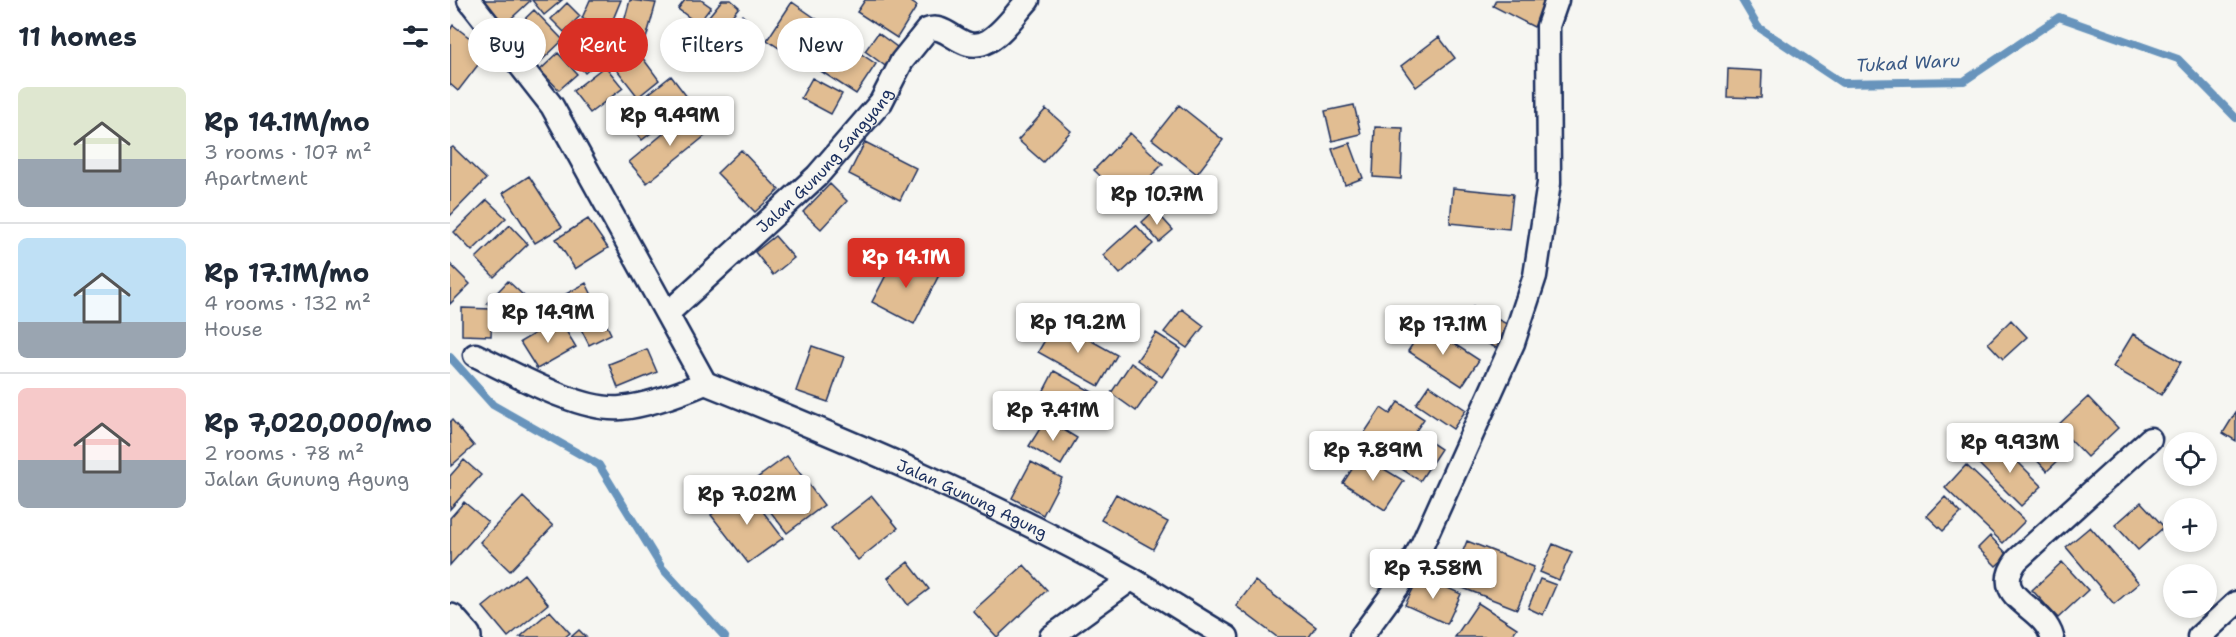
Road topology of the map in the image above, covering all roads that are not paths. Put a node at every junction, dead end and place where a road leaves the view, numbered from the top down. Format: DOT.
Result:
graph roads {
  1 [pos="1028,0"];
  2 [pos="1557,0"];
  3 [pos="471,1"];
  4 [pos="668,314"];
  5 [pos="475,355"];
  6 [pos="705,383"];
  7 [pos="2150,439"];
  8 [pos="1131,579"];
  9 [pos="2236,603"];
  10 [pos="450,621"];
  11 [pos="464,637"];
  12 [pos="1051,637"];
  13 [pos="1227,637"];
  14 [pos="1361,637"];
  15 [pos="2052,637"];
  16 [pos="2199,637"];
  1 -- 4 [label="street, Jalan Gunung Sangyang"];
  2 -- 14 [label="street"];
  3 -- 4 [label="street"];
  4 -- 6 [label="street"];
  5 -- 6 [label="street"];
  6 -- 8 [label="street, Jalan Gunung Agung"];
  7 -- 15 [label="street"];
  8 -- 12 [label="street"];
  8 -- 13 [label="street, Jalan Gunung Agung"];
  9 -- 16 [label="street"];
  10 -- 11 [label="main road"];
}
